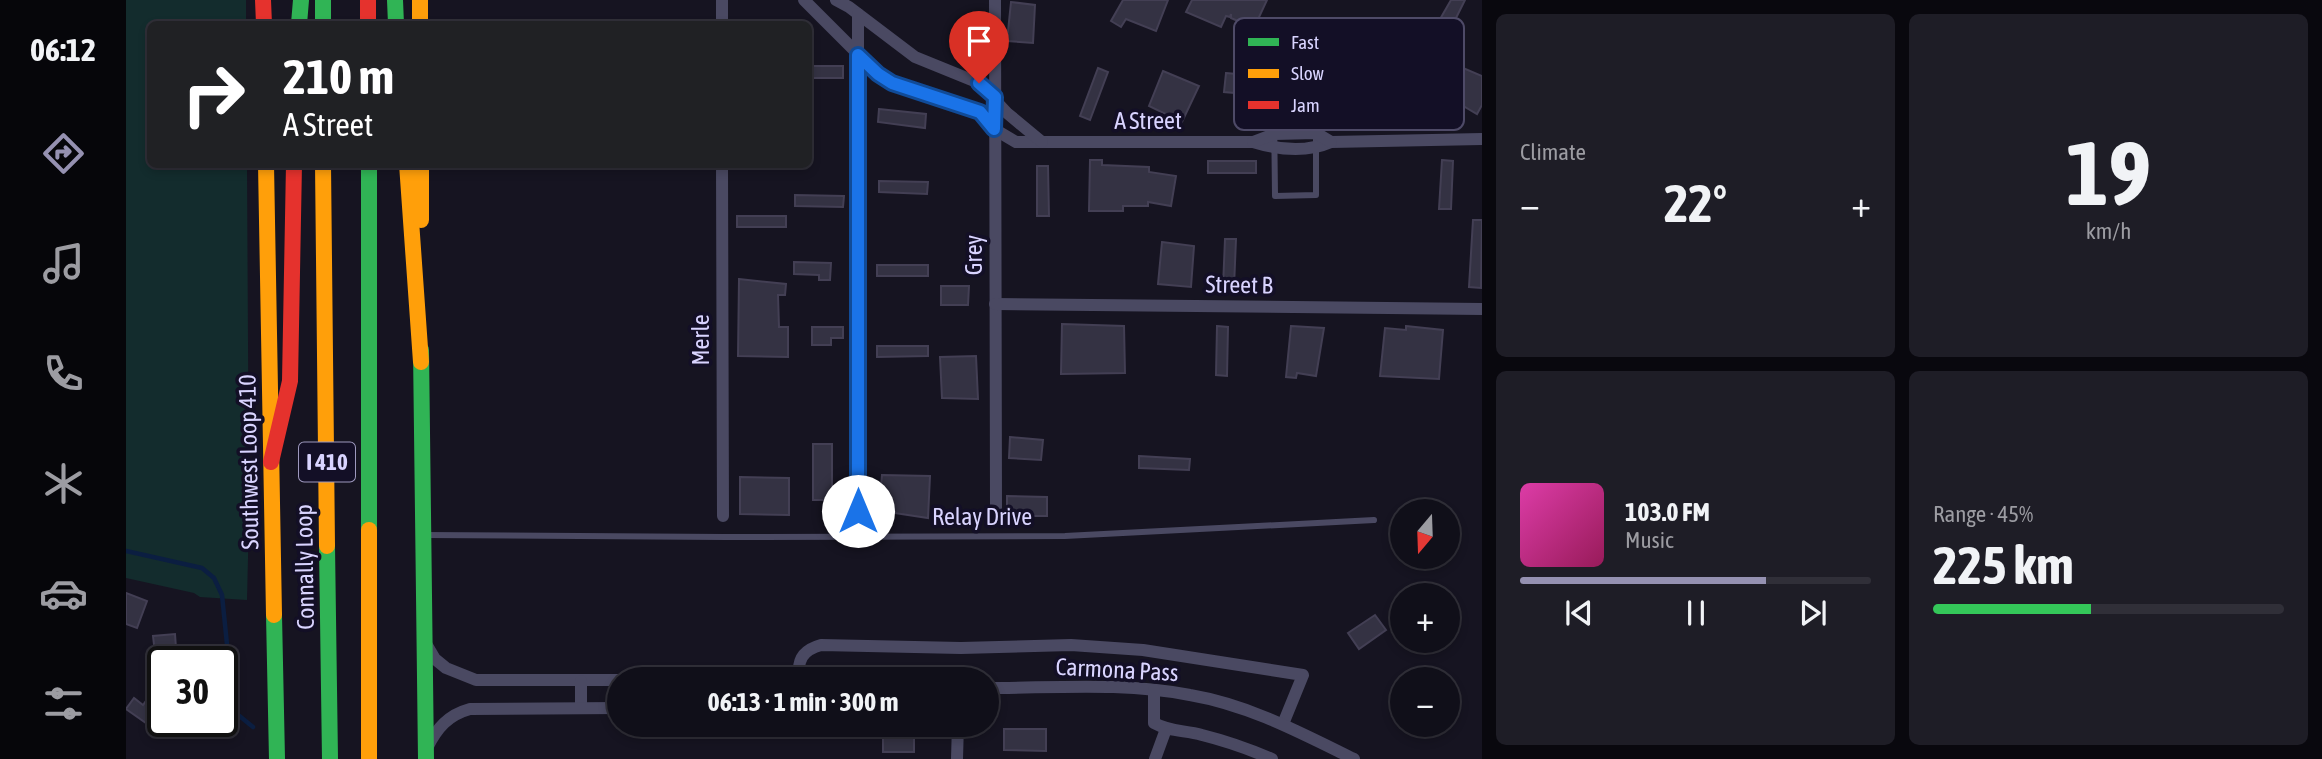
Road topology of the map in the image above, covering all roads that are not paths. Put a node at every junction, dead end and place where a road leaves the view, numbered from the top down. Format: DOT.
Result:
graph roads {
  1 [pos="263,0"];
  2 [pos="302,0"];
  3 [pos="323,0"];
  4 [pos="368,0"];
  5 [pos="395,0"];
  6 [pos="420,0"];
  7 [pos="722,0"];
  8 [pos="804,0"];
  9 [pos="833,0"];
  10 [pos="995,0"];
  11 [pos="818,13"];
  12 [pos="858,14"];
  13 [pos="264,21"];
  14 [pos="299,21"];
  15 [pos="323,21"];
  16 [pos="368,21"];
  17 [pos="396,21"];
  18 [pos="420,21"];
  19 [pos="722,21"];
  20 [pos="858,55"];
  21 [pos="995,97"];
  22 [pos="994,129"];
  23 [pos="1274,130"];
  24 [pos="1316,130"];
  25 [pos="1274,134"];
  26 [pos="1316,134"];
  27 [pos="1482,139"];
  28 [pos="1042,142"];
  29 [pos="1253,142"];
  30 [pos="1331,142"];
  31 [pos="1274,149"];
  32 [pos="1316,149"];
  33 [pos="266,168"];
  34 [pos="294,168"];
  35 [pos="323,168"];
  36 [pos="369,168"];
  37 [pos="407,168"];
  38 [pos="421,168"];
  39 [pos="722,168"];
  40 [pos="995,304"];
  41 [pos="1482,309"];
  42 [pos="421,362"];
  43 [pos="271,462"];
  44 [pos="996,510"];
  45 [pos="858,511"];
  46 [pos="723,516"];
  47 [pos="1374,520"];
  48 [pos="423,535"];
  49 [pos="423,639"];
  50 [pos="798,667"];
  51 [pos="607,680"];
  52 [pos="581,681"];
  53 [pos="999,688"];
  54 [pos="1154,690"];
  55 [pos="581,708"];
  56 [pos="607,708"];
  57 [pos="1283,724"];
  58 [pos="1166,730"];
  59 [pos="958,737"];
  60 [pos="426,755"];
  61 [pos="277,759"];
  62 [pos="330,759"];
  63 [pos="369,759"];
  64 [pos="957,759"];
  65 [pos="1155,759"];
  66 [pos="1272,759"];
  67 [pos="1354,759"];
  1 -- 13 [label="main road"];
  2 -- 14 [label="main road"];
  3 -- 15 [label="main road"];
  4 -- 16 [label="main road"];
  5 -- 17 [label="main road"];
  6 -- 18 [label="main road"];
  7 -- 19 [label="street"];
  8 -- 11 [label="street, A Street"];
  9 -- 11 [label="street"];
  9 -- 12 [label="street"];
  10 -- 21 [label="street, Grey"];
  11 -- 20 [label="street, A Street"];
  12 -- 20 [label="street"];
  12 -- 21 [label="street"];
  20 -- 22 [label="street, A Street"];
  20 -- 45 [label="street"];
  21 -- 22 [label="street, Grey"];
  21 -- 28 [label="street"];
  22 -- 28 [label="street, A Street"];
  22 -- 40 [label="street, Grey"];
  23 -- 25 [label="lane"];
  24 -- 26 [label="lane"];
  25 -- 26 [label="street, A Street"];
  25 -- 29 [label="street, A Street"];
  25 -- 31 [label="lane"];
  26 -- 30 [label="street, A Street"];
  26 -- 32 [label="lane"];
  27 -- 30 [label="street, A Street"];
  28 -- 29 [label="street, A Street"];
  29 -- 31 [label="street, A Street"];
  30 -- 32 [label="street, A Street"];
  31 -- 32 [label="street, A Street"];
  31 -- 32 [label="lane"];
  33 -- 43 [label="main road, Southwest Loop 410"];
  34 -- 43 [label="main road"];
  35 -- 62 [label="main road, Connally Loop / I 410"];
  36 -- 63 [label="main road, I 410"];
  37 -- 42 [label="main road"];
  38 -- 42 [label="main road"];
  39 -- 46 [label="street, Merle"];
  40 -- 41 [label="street, Street B"];
  40 -- 44 [label="street, Grey"];
  42 -- 48 [label="main road"];
  43 -- 61 [label="main road, Southwest Loop 410"];
  47 -- 48 [label="lane, Relay Drive"];
  48 -- 49 [label="main road"];
  49 -- 52 [label="street"];
  49 -- 60 [label="main road"];
  50 -- 57 [label="street"];
  51 -- 52 [label="street"];
  52 -- 55 [label="street"];
  53 -- 54 [label="street, Carmona Pass"];
  54 -- 57 [label="street, Carmona Pass"];
  54 -- 58 [label="street"];
  55 -- 56 [label="street"];
  55 -- 60 [label="street"];
  57 -- 67 [label="street, Carmona Pass"];
  58 -- 65 [label="street"];
  58 -- 66 [label="street"];
  59 -- 64 [label="street"];
}
